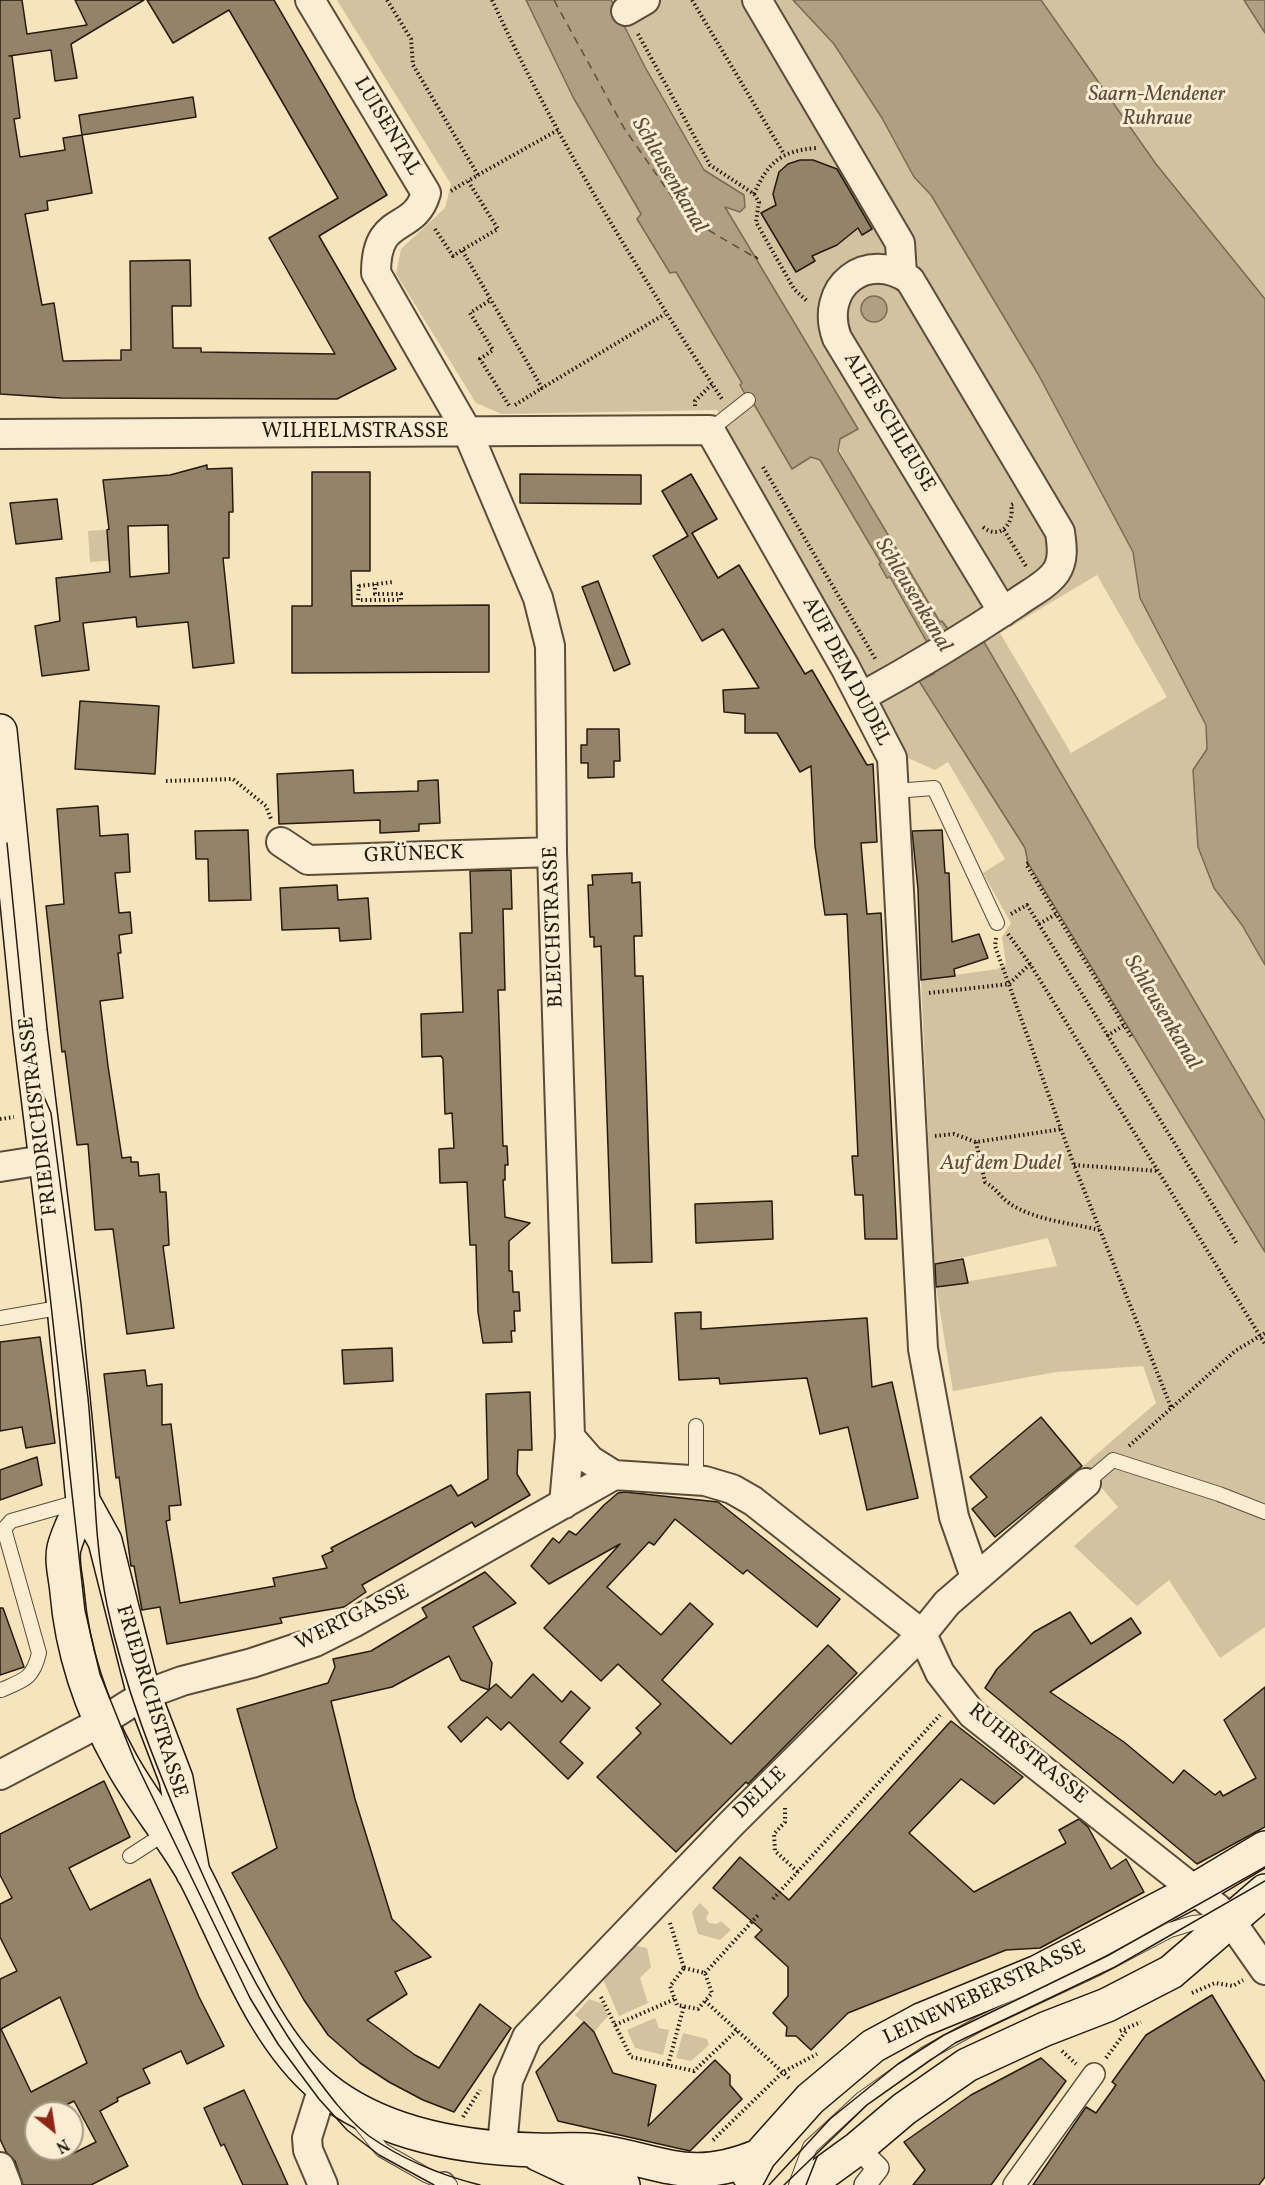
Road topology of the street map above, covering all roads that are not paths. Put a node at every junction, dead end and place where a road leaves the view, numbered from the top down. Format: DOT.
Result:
graph roads {
  1 [pos="310,0"];
  2 [pos="757,0"];
  3 [pos="902,274"];
  4 [pos="748,400"];
  5 [pos="720,421"];
  6 [pos="468,433"];
  7 [pos="0,434"];
  8 [pos="1003,612"];
  9 [pos="873,691"];
  10 [pos="0,731"];
  11 [pos="3,787"];
  12 [pos="894,791"];
  13 [pos="281,842"];
  14 [pos="552,852"];
  15 [pos="997,923"];
  16 [pos="44,1160"];
  17 [pos="0,1167"];
  18 [pos="64,1307"];
  19 [pos="0,1318"];
  20 [pos="696,1426"];
  21 [pos="570,1437"];
  22 [pos="614,1475"];
  23 [pos="700,1481"];
  24 [pos="1086,1483"];
  25 [pos="83,1501"];
  26 [pos="564,1504"];
  27 [pos="1265,1512"];
  28 [pos="975,1577"];
  29 [pos="922,1634"];
  30 [pos="1,1690"];
  31 [pos="144,1695"];
  32 [pos="101,1722"];
  33 [pos="0,1775"];
  34 [pos="167,1832"];
  35 [pos="1265,1848"];
  36 [pos="130,1856"];
  37 [pos="193,1873"];
  38 [pos="1195,1890"];
  39 [pos="1265,1891"];
  40 [pos="1230,1920"];
  41 [pos="1170,1929"];
  42 [pos="1265,1969"];
  43 [pos="1094,2074"];
  44 [pos="333,2094"];
  45 [pos="858,2148"];
  46 [pos="517,2149"];
  47 [pos="759,2156"];
  48 [pos="0,2168"];
  49 [pos="809,2181"];
  50 [pos="447,2184"];
  51 [pos="7,2185"];
  52 [pos="323,2185"];
  53 [pos="621,2185"];
  54 [pos="744,2185"];
  55 [pos="865,2185"];
  56 [pos="1014,2185"];
  1 -- 6 [label="street, LUISENTAL"];
  2 -- 3 [label="street"];
  3 -- 8 [label="street"];
  3 -- 8 [label="street, ALTE SCHLEUSE"];
  4 -- 5 [label="lane"];
  5 -- 6 [label="street, WILHELMSTRASSE"];
  5 -- 9 [label="street, AUF DEM DUDEL"];
  6 -- 7 [label="street, WILHELMSTRASSE"];
  6 -- 14 [label="street, BLEICHSTRASSE"];
  8 -- 9 [label="street"];
  9 -- 12 [label="street, AUF DEM DUDEL"];
  10 -- 11 [label="main road, FRIEDRICHSTRASSE"];
  11 -- 16 [label="main road, FRIEDRICHSTRASSE"];
  12 -- 15 [label="lane"];
  12 -- 28 [label="street, AUF DEM DUDEL"];
  13 -- 14 [label="street, GRÜNECK"];
  14 -- 21 [label="street, BLEICHSTRASSE"];
  16 -- 17 [label="street"];
  16 -- 18 [label="main road, FRIEDRICHSTRASSE"];
  18 -- 19 [label="lane"];
  18 -- 25 [label="main road, FRIEDRICHSTRASSE"];
  20 -- 23 [label="lane"];
  21 -- 22 [label="street"];
  21 -- 26 [label="street, BLEICHSTRASSE"];
  22 -- 23 [label="street"];
  22 -- 26 [label="street, WERTGASSE"];
  23 -- 29 [label="street, RUHRSTRASSE"];
  24 -- 27 [label="lane"];
  24 -- 28 [label="street, DELLE"];
  25 -- 30 [label="lane"];
  25 -- 31 [label="main road, FRIEDRICHSTRASSE"];
  25 -- 32 [label="main road, FRIEDRICHSTRASSE"];
  26 -- 31 [label="street, WERTGASSE"];
  28 -- 29 [label="street, DELLE"];
  29 -- 38 [label="street, RUHRSTRASSE"];
  29 -- 46 [label="street, DELLE"];
  31 -- 32 [label="street, WERTGASSE"];
  31 -- 37 [label="main road, FRIEDRICHSTRASSE"];
  32 -- 33 [label="street, WERTGASSE"];
  32 -- 34 [label="main road, FRIEDRICHSTRASSE"];
  34 -- 36 [label="lane"];
  34 -- 37 [label="main road, FRIEDRICHSTRASSE"];
  35 -- 38 [label="main road, LEINEWEBERSTRASSE"];
  37 -- 44 [label="main road, FRIEDRICHSTRASSE"];
  38 -- 40 [label="street, RUHRSTRASSE"];
  38 -- 41 [label="lane"];
  38 -- 47 [label="main road, LEINEWEBERSTRASSE"];
  39 -- 40 [label="main road"];
  40 -- 41 [label="lane"];
  40 -- 42 [label="street, RUHRSTRASSE"];
  40 -- 45 [label="main road"];
  41 -- 49 [label="lane"];
  43 -- 56 [label="street"];
  44 -- 46 [label="main road, FRIEDRICHSTRASSE"];
  44 -- 50 [label="lane"];
  44 -- 52 [label="street"];
  45 -- 49 [label="main road"];
  45 -- 55 [label="street"];
  46 -- 47 [label="main road, FRIEDRICHSTRASSE"];
  46 -- 53 [label="main road"];
  47 -- 54 [label="main road, LEINEWEBERSTRASSE"];
  48 -- 51 [label="street"];
}
